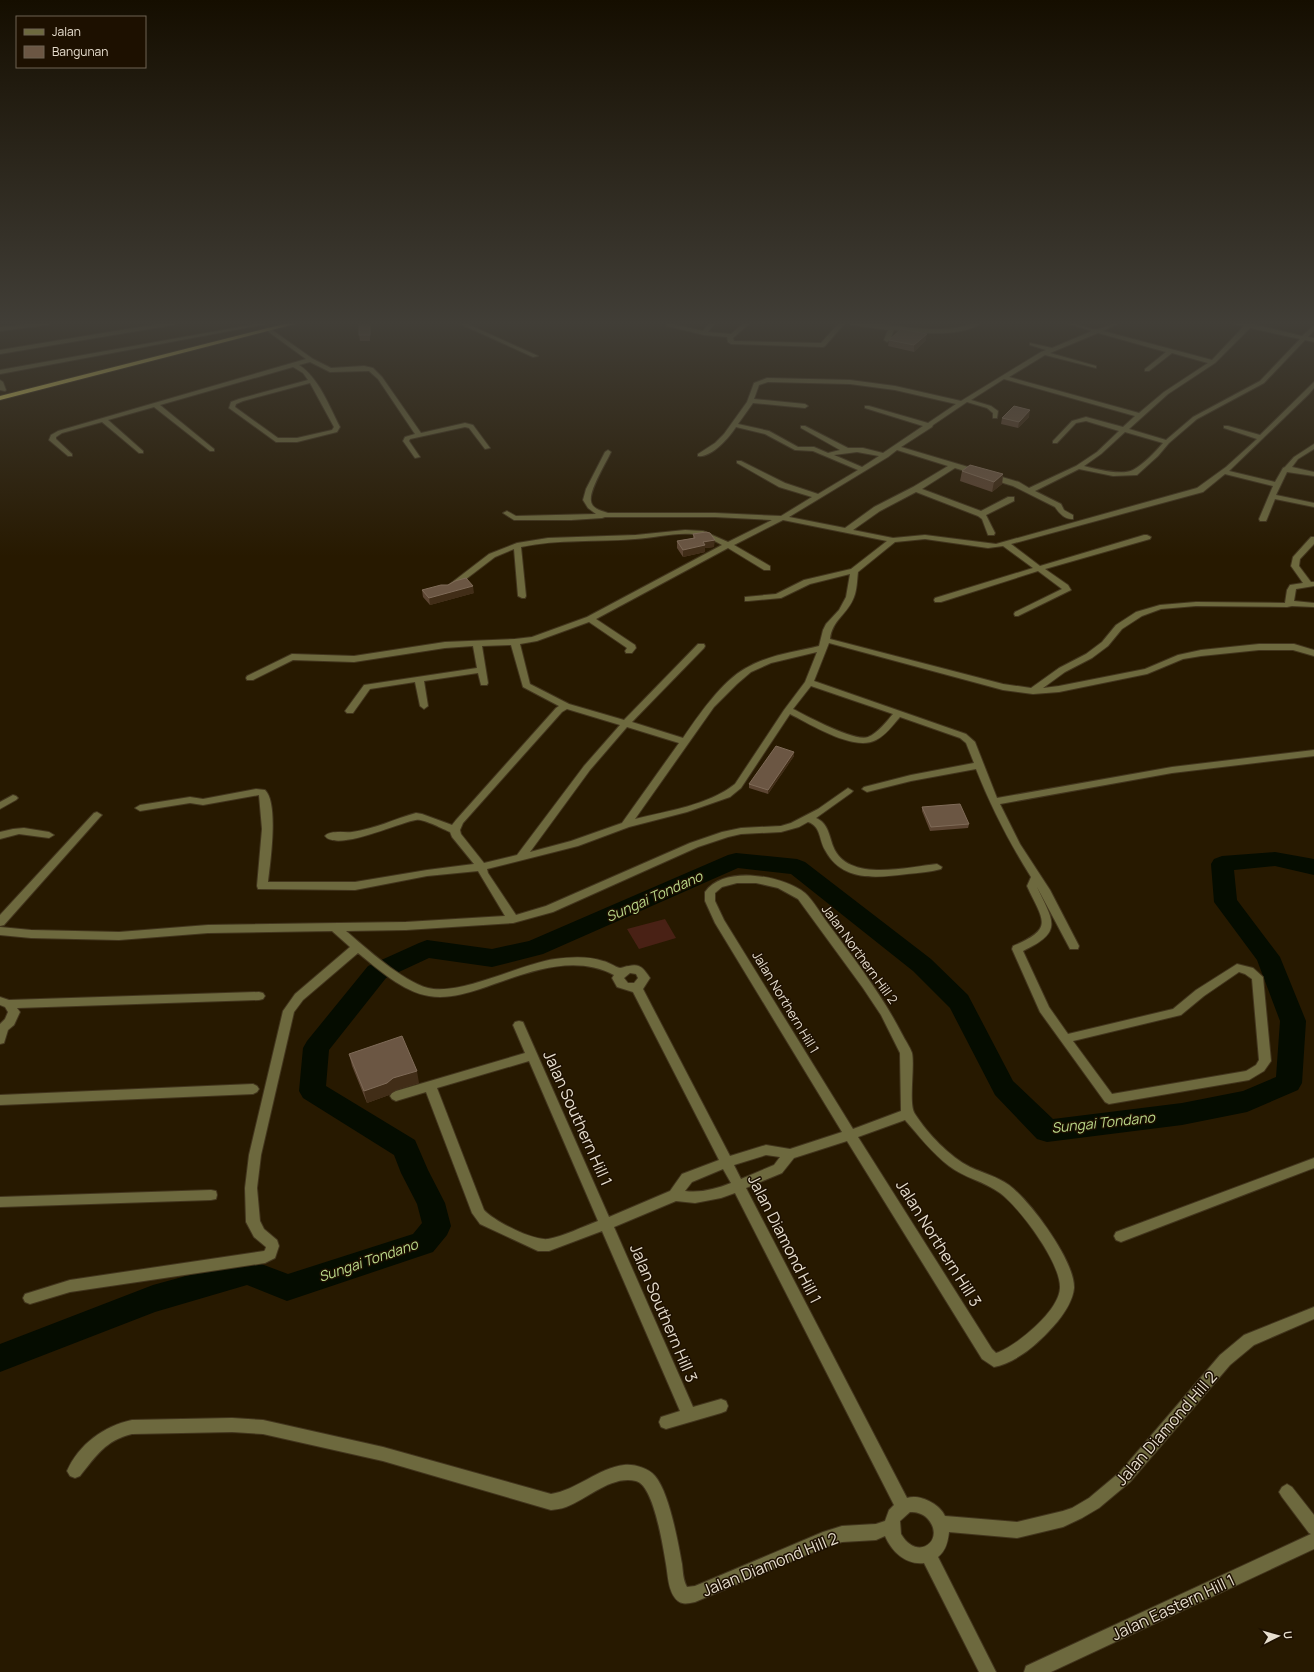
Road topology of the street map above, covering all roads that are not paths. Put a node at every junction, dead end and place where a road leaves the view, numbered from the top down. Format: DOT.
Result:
graph roads {
  1 [pos="165,401"];
  2 [pos="238,401"];
  3 [pos="324,401"];
  4 [pos="396,401"];
  5 [pos="750,401"];
  6 [pos="959,401"];
  7 [pos="1089,401"];
  8 [pos="1157,401"];
  9 [pos="1229,401"];
  10 [pos="1299,401"];
  11 [pos="964,402"];
  12 [pos="154,404"];
  13 [pos="805,406"];
  14 [pos="868,407"];
  15 [pos="1140,415"];
  16 [pos="995,417"];
  17 [pos="103,420"];
  18 [pos="735,425"];
  19 [pos="803,426"];
  20 [pos="930,426"];
  21 [pos="1226,427"];
  22 [pos="1122,430"];
  23 [pos="419,435"];
  24 [pos="1261,438"];
  25 [pos="1055,442"];
  26 [pos="1167,442"];
  27 [pos="1314,446"];
  28 [pos="487,448"];
  29 [pos="896,448"];
  30 [pos="212,450"];
  31 [pos="846,450"];
  32 [pos="141,452"];
  33 [pos="608,452"];
  34 [pos="70,455"];
  35 [pos="700,455"];
  36 [pos="827,455"];
  37 [pos="886,456"];
  38 [pos="416,457"];
  39 [pos="739,462"];
  40 [pos="954,464"];
  41 [pos="1078,467"];
  42 [pos="864,470"];
  43 [pos="1224,472"];
  44 [pos="1314,474"];
  45 [pos="1278,485"];
  46 [pos="916,489"];
  47 [pos="1029,491"];
  48 [pos="816,496"];
  49 [pos="1272,496"];
  50 [pos="1011,499"];
  51 [pos="1314,505"];
  52 [pos="507,513"];
  53 [pos="980,514"];
  54 [pos="608,515"];
  55 [pos="1070,517"];
  56 [pos="782,518"];
  57 [pos="1263,519"];
  58 [pos="846,531"];
  59 [pos="991,533"];
  60 [pos="1147,537"];
  61 [pos="1314,538"];
  62 [pos="893,540"];
  63 [pos="1005,544"];
  64 [pos="516,545"];
  65 [pos="727,546"];
  66 [pos="767,568"];
  67 [pos="1038,569"];
  68 [pos="854,571"];
  69 [pos="1311,584"];
  70 [pos="446,589"];
  71 [pos="522,596"];
  72 [pos="748,599"];
  73 [pos="938,600"];
  74 [pos="1290,603"];
  75 [pos="1314,605"];
  76 [pos="1018,614"];
  77 [pos="590,619"];
  78 [pos="515,642"];
  79 [pos="477,644"];
  80 [pos="824,644"];
  81 [pos="701,646"];
  82 [pos="629,651"];
  83 [pos="1314,653"];
  84 [pos="482,670"];
  85 [pos="250,678"];
  86 [pos="419,679"];
  87 [pos="809,682"];
  88 [pos="484,683"];
  89 [pos="1033,691"];
  90 [pos="424,706"];
  91 [pos="566,706"];
  92 [pos="788,710"];
  93 [pos="350,711"];
  94 [pos="899,713"];
  95 [pos="626,723"];
  96 [pos="686,742"];
  97 [pos="1314,753"];
  98 [pos="980,765"];
  99 [pos="867,789"];
  100 [pos="848,791"];
  101 [pos="12,798"];
  102 [pos="994,802"];
  103 [pos="0,806"];
  104 [pos="140,808"];
  105 [pos="97,815"];
  106 [pos="809,819"];
  107 [pos="626,825"];
  108 [pos="455,830"];
  109 [pos="49,835"];
  110 [pos="0,836"];
  111 [pos="330,836"];
  112 [pos="521,857"];
  113 [pos="482,867"];
  114 [pos="937,867"];
  115 [pos="1036,877"];
  116 [pos="718,884"];
  117 [pos="513,919"];
  118 [pos="0,922"];
  119 [pos="336,928"];
  120 [pos="0,931"];
  121 [pos="1074,946"];
  122 [pos="357,947"];
  123 [pos="620,973"];
  124 [pos="636,987"];
  125 [pos="259,996"];
  126 [pos="5,1002"];
  127 [pos="519,1025"];
  128 [pos="2,1029"];
  129 [pos="1065,1039"];
  130 [pos="0,1040"];
  131 [pos="532,1055"];
  132 [pos="430,1086"];
  133 [pos="253,1090"];
  134 [pos="396,1096"];
  135 [pos="0,1100"];
  136 [pos="907,1114"];
  137 [pos="850,1135"];
  138 [pos="790,1154"];
  139 [pos="727,1162"];
  140 [pos="1314,1163"];
  141 [pos="738,1186"];
  142 [pos="211,1194"];
  143 [pos="675,1195"];
  144 [pos="0,1202"];
  145 [pos="606,1224"];
  146 [pos="1121,1236"];
  147 [pos="30,1298"];
  148 [pos="1314,1313"];
  149 [pos="721,1406"];
  150 [pos="689,1415"];
  151 [pos="666,1422"];
  152 [pos="75,1471"];
  153 [pos="1287,1492"];
  154 [pos="903,1507"];
  155 [pos="941,1524"];
  156 [pos="892,1526"];
  157 [pos="1314,1528"];
  158 [pos="1314,1541"];
  159 [pos="928,1555"];
  160 [pos="988,1672"];
  161 [pos="1032,1672"];
  1 -- 12 [label="street"];
  2 -- 3 [label="street"];
  4 -- 23 [label="street"];
  5 -- 13 [label="street"];
  5 -- 18 [label="street"];
  6 -- 11 [label="street"];
  7 -- 15 [label="street"];
  8 -- 15 [label="street"];
  9 -- 26 [label="street"];
  10 -- 24 [label="street"];
  11 -- 16 [label="street"];
  11 -- 20 [label="street"];
  12 -- 17 [label="street"];
  12 -- 30 [label="street"];
  14 -- 20 [label="street"];
  15 -- 22 [label="street"];
  17 -- 32 [label="street"];
  17 -- 34 [label="street"];
  18 -- 35 [label="street"];
  18 -- 36 [label="street"];
  19 -- 31 [label="street"];
  20 -- 29 [label="street"];
  21 -- 24 [label="street"];
  22 -- 25 [label="street"];
  22 -- 26 [label="street"];
  22 -- 41 [label="street"];
  23 -- 28 [label="street"];
  23 -- 38 [label="street"];
  24 -- 43 [label="street"];
  26 -- 41 [label="street"];
  27 -- 44 [label="street"];
  29 -- 37 [label="street"];
  29 -- 40 [label="street"];
  31 -- 36 [label="street"];
  31 -- 37 [label="street"];
  33 -- 54 [label="street"];
  36 -- 42 [label="street"];
  37 -- 42 [label="street"];
  39 -- 48 [label="street"];
  40 -- 46 [label="street"];
  40 -- 47 [label="street"];
  41 -- 47 [label="street"];
  42 -- 48 [label="street"];
  43 -- 45 [label="street"];
  43 -- 63 [label="street"];
  44 -- 45 [label="street"];
  45 -- 49 [label="street"];
  46 -- 53 [label="street"];
  46 -- 58 [label="street"];
  47 -- 55 [label="street"];
  48 -- 56 [label="street"];
  49 -- 51 [label="street"];
  49 -- 57 [label="street"];
  50 -- 53 [label="street"];
  52 -- 54 [label="street"];
  53 -- 59 [label="street"];
  54 -- 56 [label="street"];
  56 -- 58 [label="street"];
  56 -- 65 [label="street"];
  58 -- 62 [label="street"];
  60 -- 67 [label="street"];
  61 -- 69 [label="street"];
  62 -- 63 [label="street"];
  62 -- 68 [label="street"];
  63 -- 67 [label="street"];
  64 -- 65 [label="street"];
  64 -- 70 [label="street"];
  64 -- 71 [label="street"];
  65 -- 66 [label="street"];
  65 -- 77 [label="street"];
  67 -- 73 [label="street"];
  67 -- 76 [label="street"];
  68 -- 72 [label="street"];
  68 -- 80 [label="street"];
  69 -- 74 [label="street"];
  74 -- 75 [label="street"];
  74 -- 89 [label="street"];
  77 -- 78 [label="street"];
  77 -- 82 [label="street"];
  78 -- 79 [label="street"];
  78 -- 91 [label="street"];
  79 -- 84 [label="street"];
  79 -- 85 [label="street"];
  80 -- 87 [label="street"];
  80 -- 89 [label="street"];
  80 -- 96 [label="street"];
  81 -- 95 [label="street"];
  83 -- 89 [label="street"];
  84 -- 86 [label="street"];
  84 -- 88 [label="street"];
  86 -- 90 [label="street"];
  86 -- 93 [label="street"];
  87 -- 92 [label="street"];
  87 -- 94 [label="street"];
  91 -- 95 [label="street"];
  91 -- 108 [label="street"];
  92 -- 94 [label="street"];
  92 -- 107 [label="street"];
  94 -- 98 [label="street"];
  95 -- 96 [label="street"];
  95 -- 112 [label="street"];
  96 -- 107 [label="street"];
  97 -- 102 [label="street"];
  98 -- 99 [label="street"];
  98 -- 102 [label="street"];
  100 -- 106 [label="street"];
  101 -- 103 [label="street"];
  102 -- 115 [label="street"];
  104 -- 113 [label="street"];
  105 -- 118 [label="street"];
  106 -- 114 [label="street"];
  106 -- 117 [label="street"];
  107 -- 112 [label="street"];
  108 -- 111 [label="street"];
  108 -- 113 [label="street"];
  109 -- 110 [label="street"];
  112 -- 113 [label="street"];
  113 -- 117 [label="street"];
  115 -- 121 [label="street"];
  115 -- 129 [label="street"];
  116 -- 136 [label="street, Jalan Northern Hill 2"];
  116 -- 137 [label="street, Jalan Northern Hill 1"];
  117 -- 119 [label="street"];
  119 -- 120 [label="street"];
  119 -- 122 [label="street"];
  122 -- 123 [label="street"];
  122 -- 147 [label="street"];
  123 -- 124 [label="street"];
  123 -- 124 [label="street"];
  124 -- 139 [label="street, Jalan Diamond Hill 1"];
  125 -- 126 [label="street"];
  126 -- 128 [label="street"];
  127 -- 131 [label="street, Jalan Southern Hill 1"];
  128 -- 130 [label="street"];
  129 -- 129 [label="street"];
  131 -- 132 [label="street"];
  131 -- 145 [label="street, Jalan Southern Hill 1"];
  132 -- 134 [label="street"];
  132 -- 145 [label="street"];
  133 -- 135 [label="street"];
  136 -- 137 [label="street"];
  136 -- 137 [label="street, Jalan Northern Hill 3"];
  137 -- 138 [label="street"];
  138 -- 139 [label="street"];
  138 -- 141 [label="street"];
  139 -- 141 [label="street, Jalan Diamond Hill 1"];
  139 -- 143 [label="street"];
  140 -- 146 [label="street"];
  141 -- 143 [label="street"];
  141 -- 154 [label="street, Jalan Diamond Hill 1"];
  142 -- 144 [label="street"];
  143 -- 145 [label="street"];
  145 -- 150 [label="street, Jalan Southern Hill 3"];
  148 -- 155 [label="street, Jalan Diamond Hill 2"];
  149 -- 150 [label="street"];
  150 -- 151 [label="street"];
  152 -- 156 [label="street, Jalan Diamond Hill 2"];
  153 -- 157 [label="street"];
  154 -- 155 [label="street"];
  154 -- 156 [label="street"];
  155 -- 159 [label="street"];
  156 -- 159 [label="street"];
  158 -- 161 [label="street, Jalan Eastern Hill 1"];
  159 -- 160 [label="street"];
}
